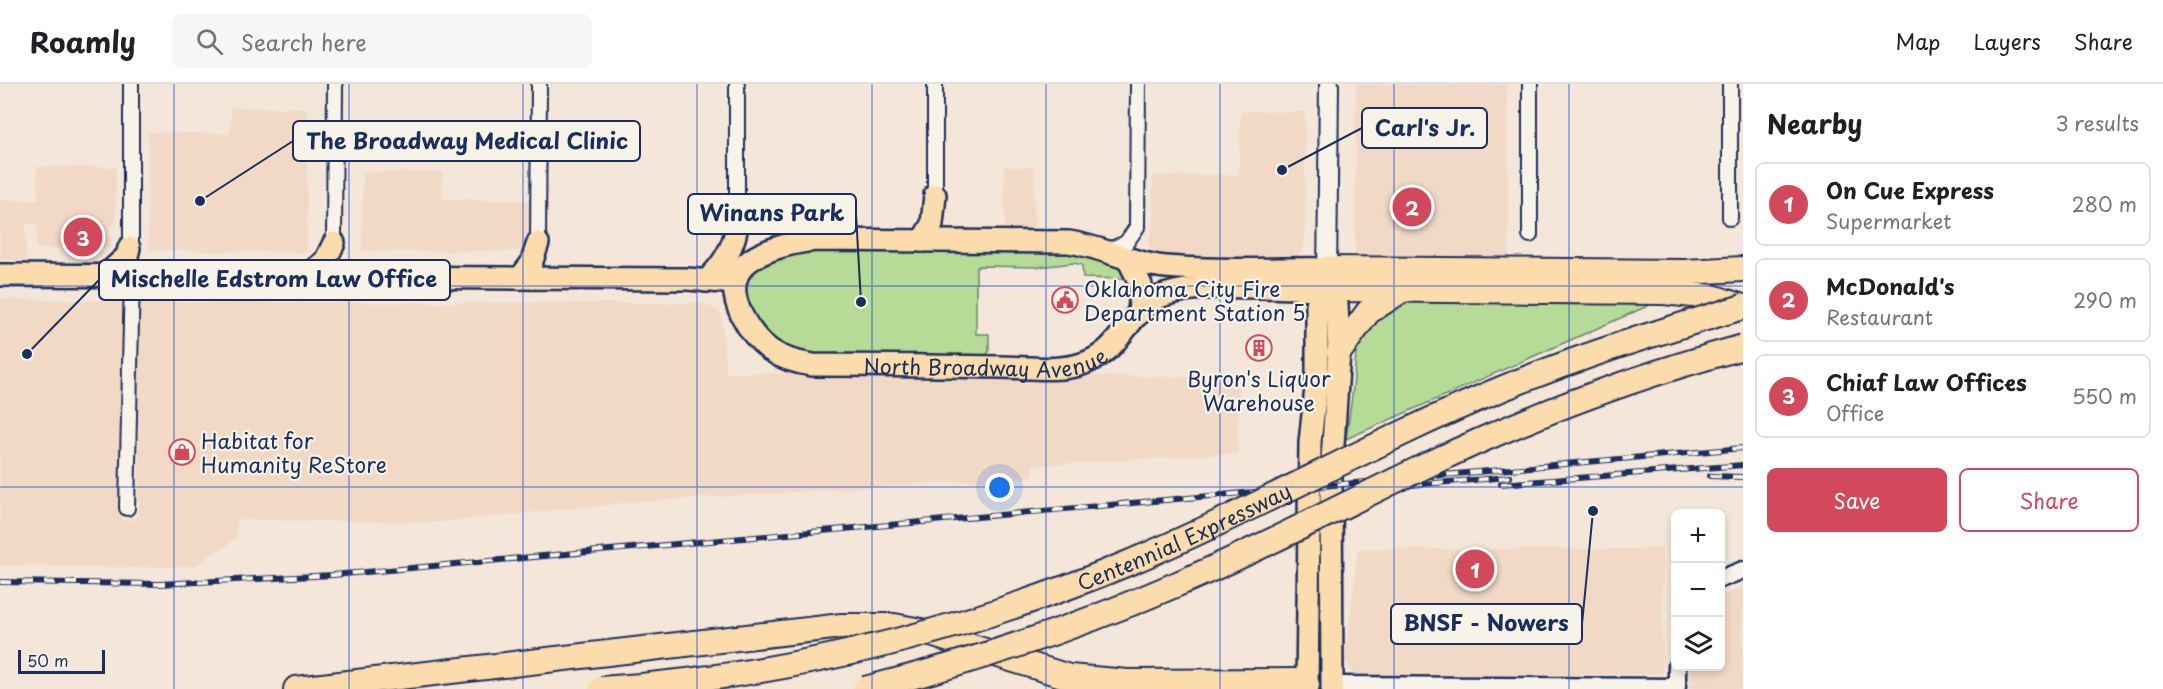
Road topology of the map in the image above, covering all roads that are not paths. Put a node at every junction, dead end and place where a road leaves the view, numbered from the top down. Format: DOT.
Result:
graph roads {
  1 [pos="131,84"];
  2 [pos="335,84"];
  3 [pos="539,84"];
  4 [pos="737,84"];
  5 [pos="935,84"];
  6 [pos="1138,84"];
  7 [pos="1329,84"];
  8 [pos="1530,84"];
  9 [pos="1730,84"];
  10 [pos="935,195"];
  11 [pos="1730,218"];
  12 [pos="737,226"];
  13 [pos="1530,235"];
  14 [pos="921,241"];
  15 [pos="334,243"];
  16 [pos="538,243"];
  17 [pos="129,248"];
  18 [pos="1106,251"];
  19 [pos="1129,261"];
  20 [pos="1743,269"];
  21 [pos="0,275"];
  22 [pos="106,275"];
  23 [pos="132,275"];
  24 [pos="306,276"];
  25 [pos="520,278"];
  26 [pos="1327,279"];
  27 [pos="706,281"];
  28 [pos="735,283"];
  29 [pos="1399,292"];
  30 [pos="1743,307"];
  31 [pos="1139,314"];
  32 [pos="1743,346"];
  33 [pos="1338,351"];
  34 [pos="127,508"];
  35 [pos="1743,570"];
  36 [pos="1725,577"];
  37 [pos="1677,671"];
  38 [pos="1332,687"];
  39 [pos="1503,687"];
  40 [pos="1305,688"];
  41 [pos="1677,688"];
  42 [pos="296,689"];
  43 [pos="601,689"];
  44 [pos="865,689"];
  1 -- 17 [label="street"];
  2 -- 15 [label="street"];
  3 -- 16 [label="street"];
  4 -- 12 [label="street"];
  5 -- 10 [label="street"];
  6 -- 18 [label="street"];
  7 -- 26 [label="main road"];
  8 -- 13 [label="street"];
  9 -- 11 [label="street"];
  10 -- 14 [label="main road"];
  12 -- 27 [label="main road"];
  14 -- 18 [label="main road"];
  14 -- 28 [label="main road"];
  15 -- 24 [label="main road"];
  16 -- 25 [label="main road"];
  17 -- 22 [label="main road"];
  18 -- 19 [label="main road"];
  19 -- 26 [label="main road"];
  19 -- 31 [label="main road"];
  20 -- 26 [label="highway"];
  21 -- 22 [label="main road"];
  22 -- 23 [label="main road"];
  23 -- 24 [label="main road"];
  23 -- 34 [label="street"];
  24 -- 25 [label="main road"];
  25 -- 27 [label="main road"];
  26 -- 29 [label="highway"];
  26 -- 31 [label="main road, North Broadway Avenue"];
  26 -- 33 [label="main road"];
  26 -- 40 [label="main road"];
  27 -- 28 [label="main road"];
  28 -- 31 [label="main road, North Broadway Avenue"];
  29 -- 30 [label="highway"];
  29 -- 33 [label="highway"];
  30 -- 43 [label="highway, Centennial Expressway, bridge"];
  32 -- 44 [label="highway, Centennial Expressway, bridge"];
  33 -- 38 [label="main road"];
  35 -- 36 [label="street"];
  37 -- 41 [label="street"];
  38 -- 39 [label="street"];
  38 -- 40 [label="main road"];
  39 -- 41 [label="street"];
  40 -- 42 [label="highway, bridge"];
}
